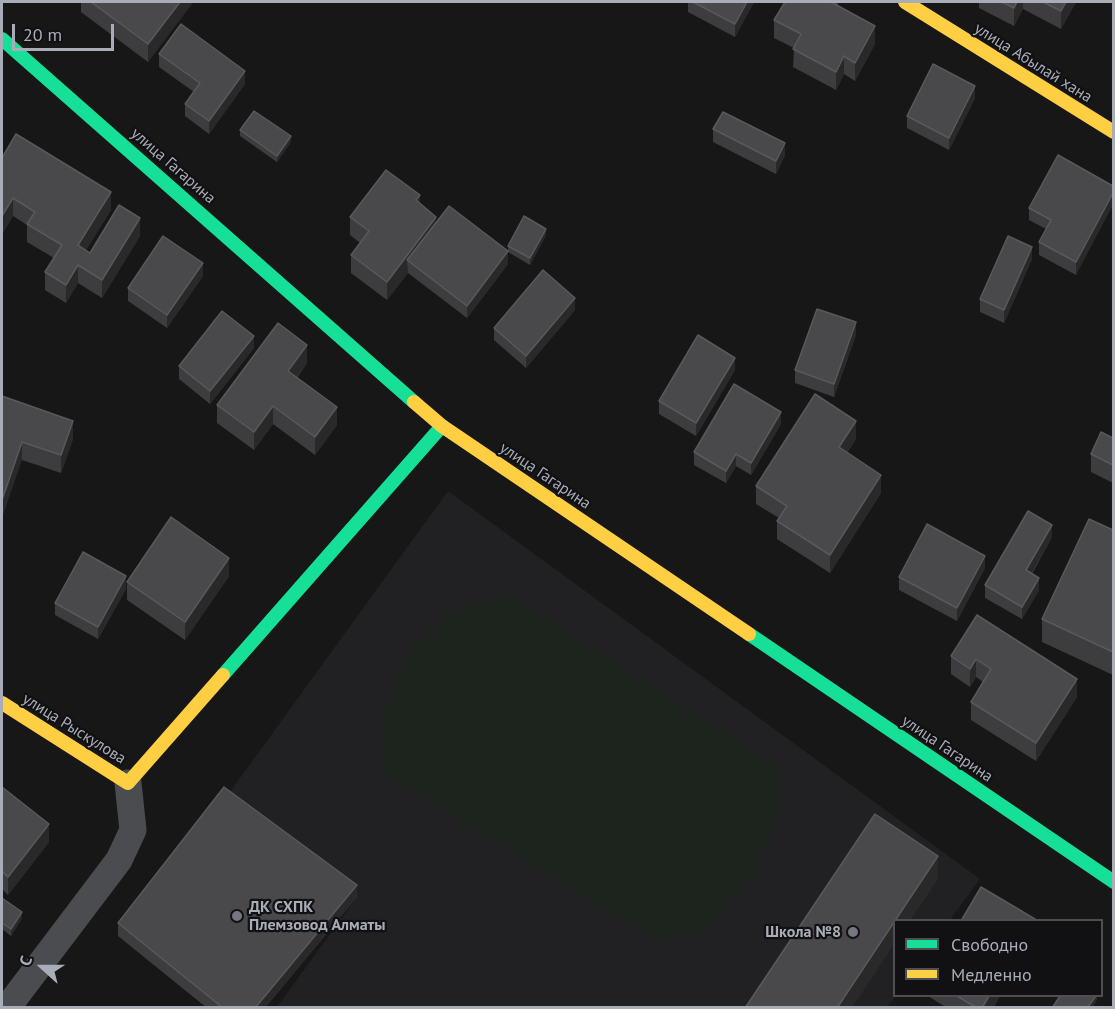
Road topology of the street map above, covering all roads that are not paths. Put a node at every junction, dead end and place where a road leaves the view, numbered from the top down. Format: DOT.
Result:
graph roads {
  1 [pos="905,2"];
  2 [pos="2,39"];
  3 [pos="1113,132"];
  4 [pos="442,426"];
  5 [pos="2,703"];
  6 [pos="128,783"];
  7 [pos="1113,882"];
  8 [pos="7,1008"];
  1 -- 3 [label="main road, улица Абылай хана"];
  2 -- 4 [label="main road, улица Гагарина"];
  4 -- 6 [label="main road"];
  4 -- 7 [label="main road, улица Гагарина"];
  5 -- 6 [label="main road, улица Рыскулова"];
  6 -- 8 [label="street"];
}
